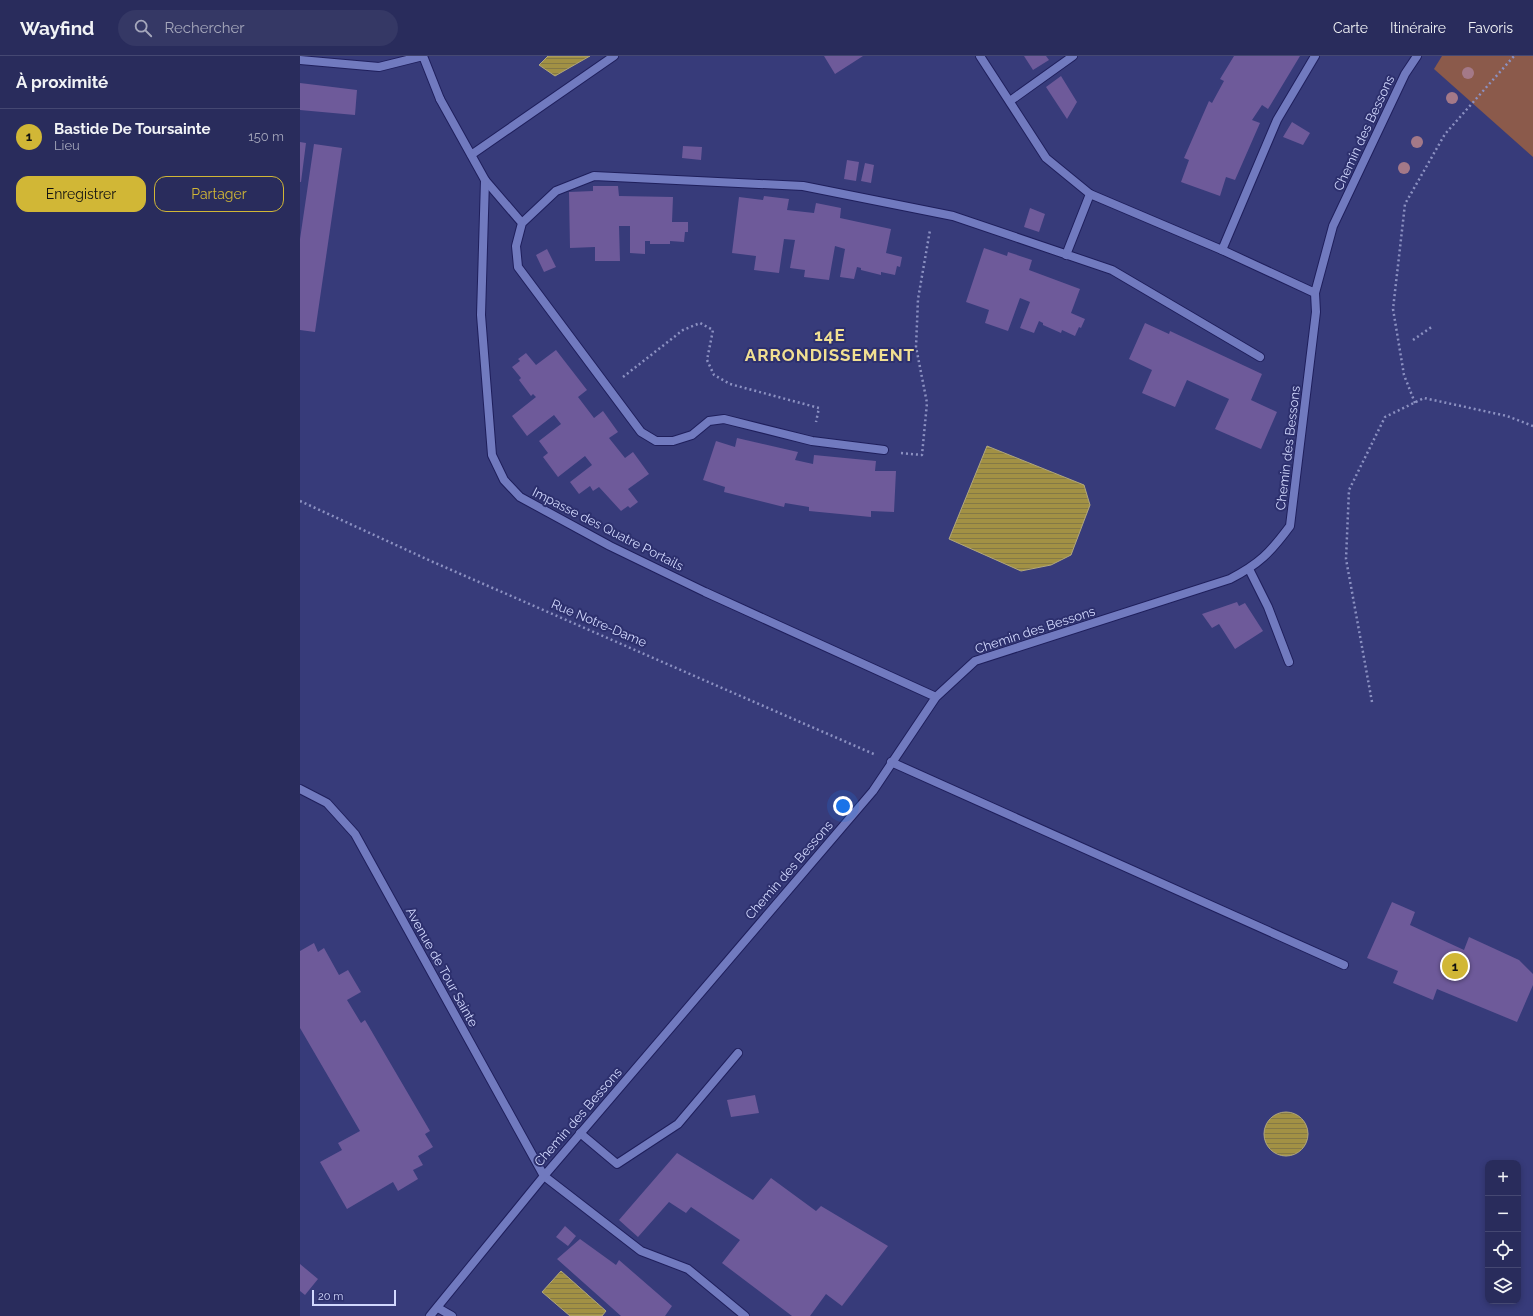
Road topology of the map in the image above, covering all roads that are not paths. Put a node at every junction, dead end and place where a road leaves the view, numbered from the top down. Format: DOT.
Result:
graph roads {
  1 [pos="423,56"];
  2 [pos="614,56"];
  3 [pos="980,56"];
  4 [pos="1073,56"];
  5 [pos="1315,56"];
  6 [pos="1417,56"];
  7 [pos="300,60"];
  8 [pos="1010,101"];
  9 [pos="471,155"];
  10 [pos="485,180"];
  11 [pos="1090,194"];
  12 [pos="522,223"];
  13 [pos="1222,250"];
  14 [pos="1066,255"];
  15 [pos="1315,293"];
  16 [pos="1260,357"];
  17 [pos="884,450"];
  18 [pos="1249,569"];
  19 [pos="1289,662"];
  20 [pos="936,697"];
  21 [pos="891,762"];
  22 [pos="300,789"];
  23 [pos="1344,965"];
  24 [pos="738,1053"];
  25 [pos="580,1133"];
  26 [pos="544,1176"];
  27 [pos="438,1308"];
  28 [pos="430,1316"];
  29 [pos="452,1316"];
  30 [pos="745,1316"];
  1 -- 7 [label="street"];
  1 -- 9 [label="street"];
  2 -- 9 [label="street"];
  3 -- 8 [label="street"];
  4 -- 8 [label="street"];
  5 -- 13 [label="street"];
  6 -- 15 [label="street, Chemin des Bessons"];
  8 -- 11 [label="street"];
  9 -- 10 [label="street"];
  10 -- 12 [label="street"];
  10 -- 20 [label="street, Impasse des Quatre Portails"];
  11 -- 13 [label="street"];
  11 -- 14 [label="street"];
  12 -- 14 [label="street"];
  12 -- 17 [label="street"];
  13 -- 15 [label="street"];
  14 -- 16 [label="street"];
  15 -- 18 [label="street, Chemin des Bessons"];
  18 -- 19 [label="street"];
  18 -- 20 [label="street, Chemin des Bessons"];
  20 -- 21 [label="street, Chemin des Bessons"];
  21 -- 23 [label="street"];
  21 -- 25 [label="street, Chemin des Bessons"];
  22 -- 26 [label="street, Avenue de Tour Sainte"];
  24 -- 25 [label="street"];
  25 -- 26 [label="street, Chemin des Bessons"];
  26 -- 27 [label="street, Chemin des Bessons"];
  26 -- 30 [label="street"];
  27 -- 28 [label="street, Chemin des Bessons"];
  27 -- 29 [label="street"];
}
